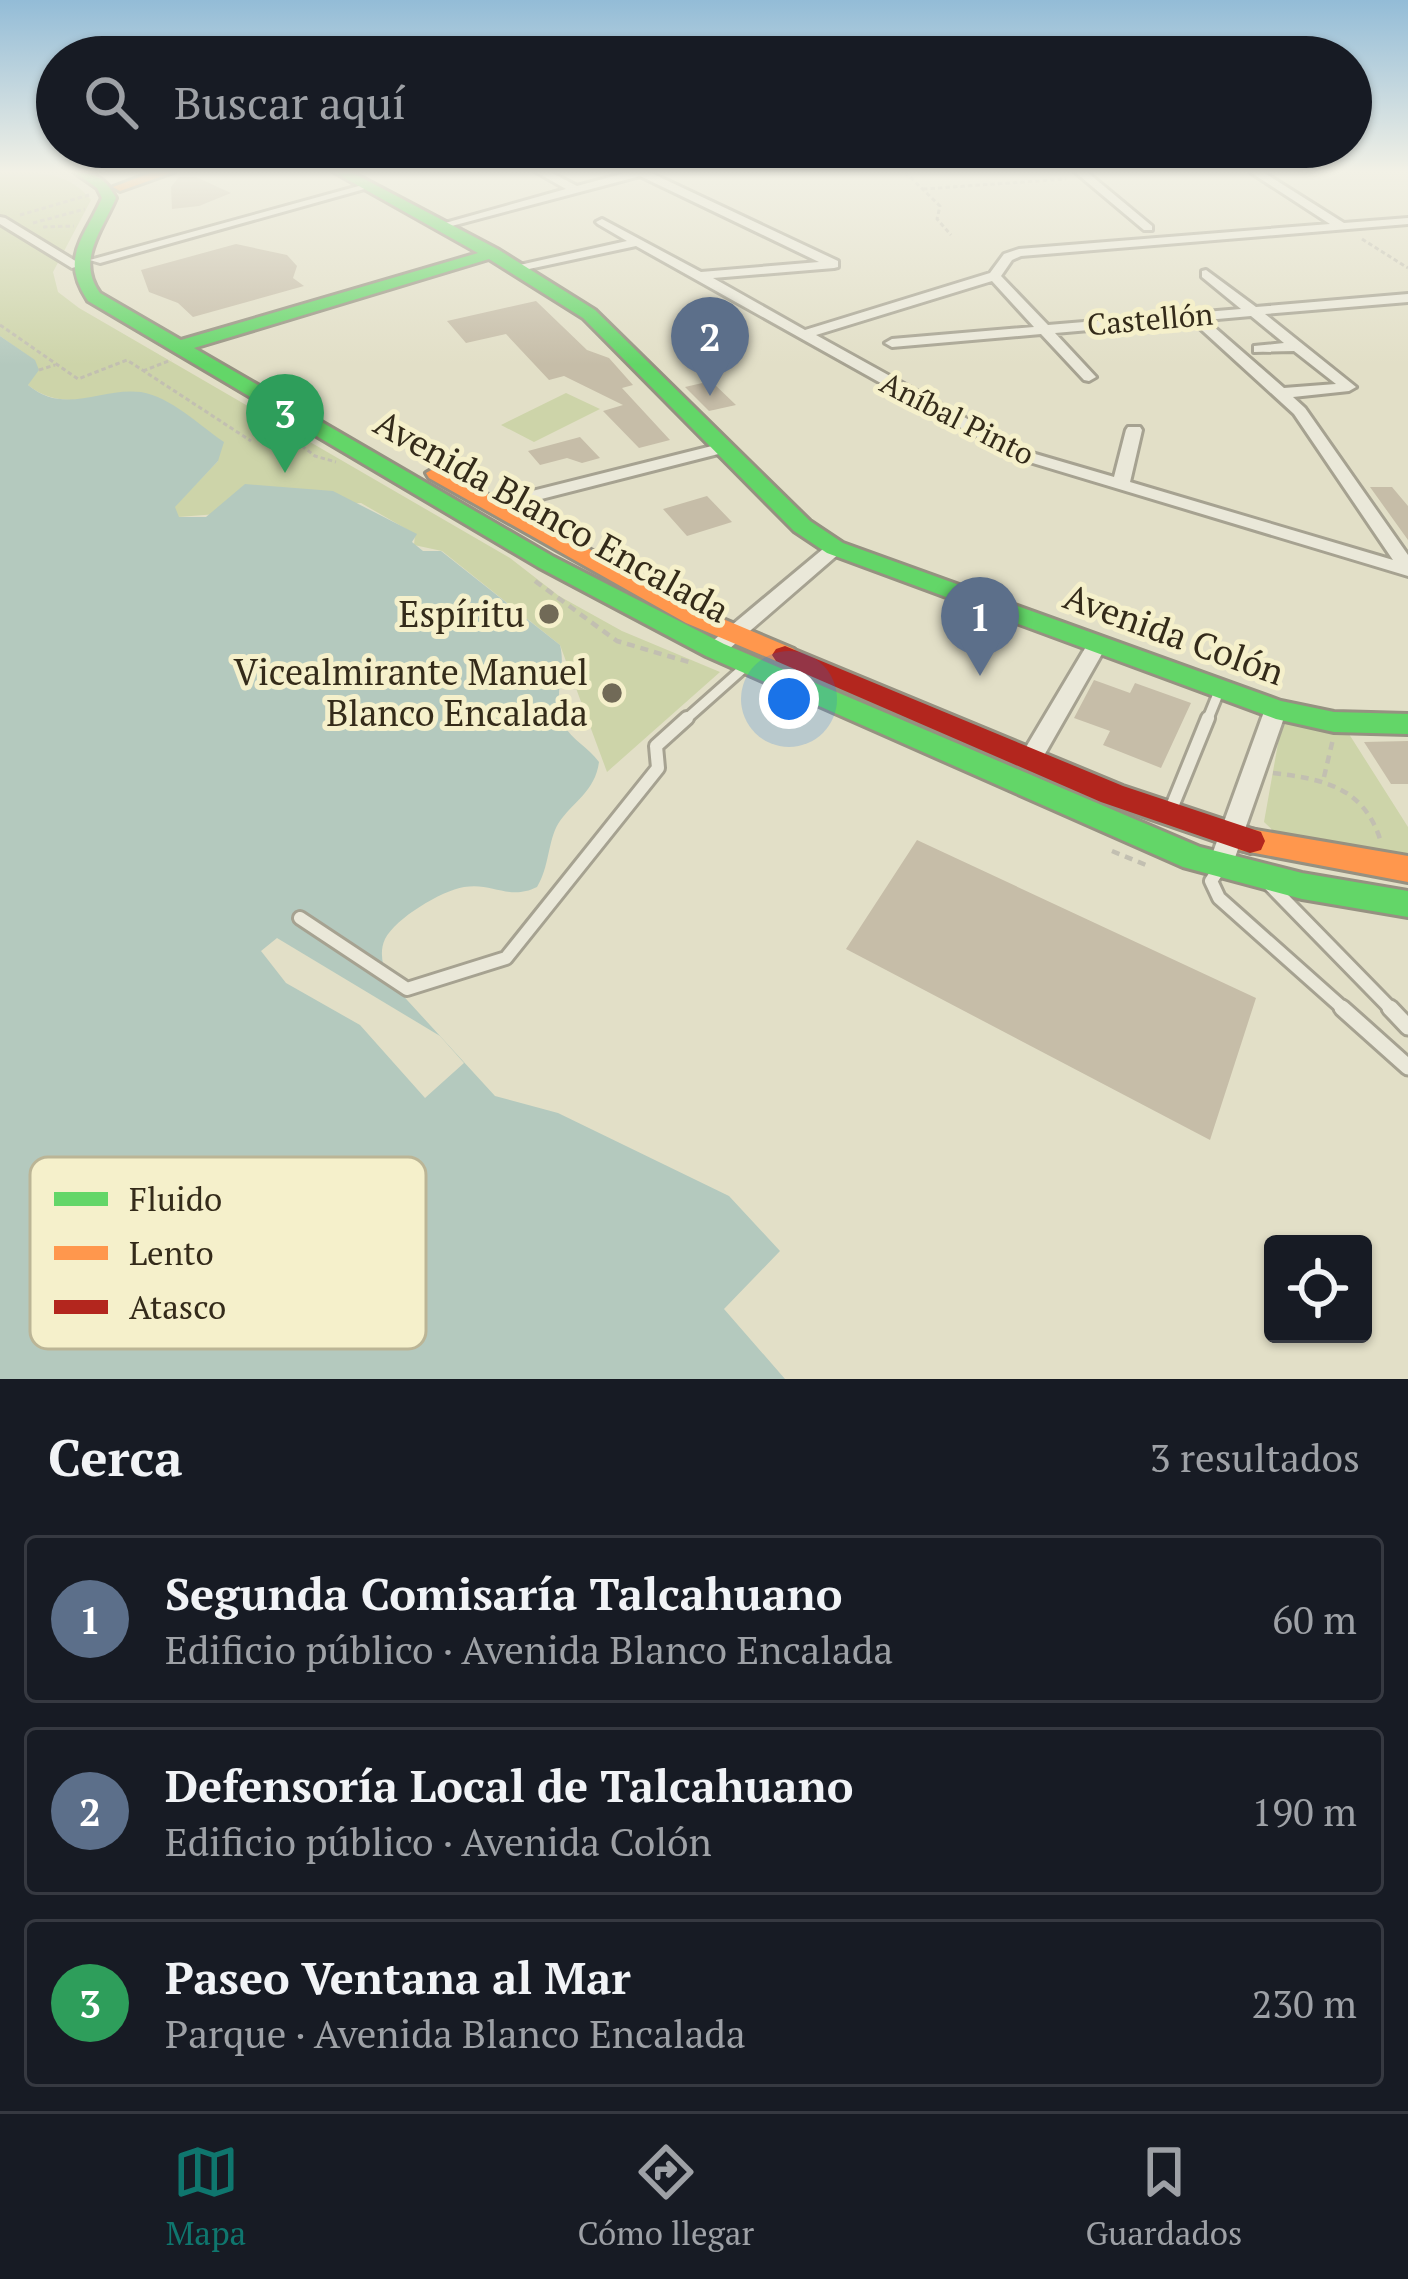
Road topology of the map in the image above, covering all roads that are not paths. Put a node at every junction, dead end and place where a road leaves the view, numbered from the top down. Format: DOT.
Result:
graph roads {
  1 [pos="27,236"];
  2 [pos="64,236"];
  3 [pos="64,236"];
  4 [pos="100,236"];
  5 [pos="463,236"];
  6 [pos="627,236"];
  7 [pos="778,236"];
  8 [pos="1218,236"];
  9 [pos="638,242"];
  10 [pos="45,247"];
  11 [pos="493,254"];
  12 [pos="519,269"];
  13 [pos="1206,274"];
  14 [pos="698,276"];
  15 [pos="994,276"];
  16 [pos="1408,298"];
  17 [pos="1253,311"];
  18 [pos="1194,316"];
  19 [pos="1048,329"];
  20 [pos="802,335"];
  21 [pos="190,343"];
  22 [pos="892,344"];
  23 [pos="1298,346"];
  24 [pos="1258,350"];
  25 [pos="1089,377"];
  26 [pos="1283,393"];
  27 [pos="1133,430"];
  28 [pos="724,448"];
  29 [pos="1121,484"];
  30 [pos="494,506"];
  31 [pos="835,548"];
  32 [pos="1408,569"];
  33 [pos="724,641"];
  34 [pos="1097,645"];
  35 [pos="749,664"];
  36 [pos="1220,689"];
  37 [pos="1276,709"];
  38 [pos="1408,724"];
  39 [pos="1030,760"];
  40 [pos="1168,817"];
  41 [pos="1231,838"];
  42 [pos="1220,866"];
  43 [pos="1396,868"];
  44 [pos="1263,877"];
  45 [pos="1408,904"];
  46 [pos="300,918"];
  47 [pos="1408,1027"];
  48 [pos="1408,1067"];
  1 -- 10 [label="street"];
  2 -- 10 [label="street"];
  3 -- 10 [label="street"];
  4 -- 21 [label="main road, Avenida Blanco Encalada"];
  5 -- 11 [label="main road, Avenida Colón"];
  6 -- 9 [label="street, Aníbal Pinto"];
  7 -- 14 [label="street"];
  8 -- 15 [label="street"];
  9 -- 12 [label="street"];
  9 -- 14 [label="street, Aníbal Pinto"];
  11 -- 12 [label="main road, Avenida Colón"];
  11 -- 21 [label="main road"];
  12 -- 28 [label="main road, Avenida Colón"];
  13 -- 17 [label="street"];
  14 -- 20 [label="street, Aníbal Pinto"];
  15 -- 19 [label="street"];
  15 -- 20 [label="street"];
  16 -- 17 [label="street, Castellón"];
  17 -- 18 [label="street, Castellón"];
  17 -- 23 [label="street"];
  18 -- 19 [label="street, Castellón"];
  18 -- 26 [label="street"];
  19 -- 22 [label="street, Castellón"];
  19 -- 25 [label="street"];
  20 -- 29 [label="street, Aníbal Pinto"];
  21 -- 30 [label="main road, Avenida Blanco Encalada"];
  21 -- 33 [label="main road, Avenida Blanco Encalada"];
  23 -- 24 [label="street"];
  23 -- 26 [label="street"];
  26 -- 32 [label="street"];
  27 -- 29 [label="street"];
  28 -- 30 [label="street"];
  28 -- 31 [label="main road, Avenida Colón"];
  29 -- 32 [label="street, Aníbal Pinto"];
  30 -- 33 [label="main road, Avenida Blanco Encalada"];
  31 -- 33 [label="street"];
  31 -- 34 [label="main road, Avenida Colón"];
  33 -- 35 [label="main road, Avenida Blanco Encalada"];
  33 -- 39 [label="main road, Avenida Blanco Encalada"];
  34 -- 36 [label="main road, Avenida Colón"];
  34 -- 39 [label="street"];
  35 -- 42 [label="main road, Avenida Blanco Encalada"];
  35 -- 46 [label="lane"];
  36 -- 37 [label="main road, Avenida Colón"];
  36 -- 40 [label="lane"];
  37 -- 38 [label="main road, Avenida Colón"];
  37 -- 41 [label="street"];
  39 -- 40 [label="main road, Avenida Blanco Encalada"];
  40 -- 41 [label="main road, Avenida Blanco Encalada"];
  41 -- 42 [label="street"];
  41 -- 43 [label="main road, Avenida Blanco Encalada"];
  41 -- 44 [label="street"];
  42 -- 44 [label="main road, Avenida Blanco Encalada"];
  42 -- 48 [label="lane"];
  44 -- 45 [label="main road, Avenida Blanco Encalada"];
  44 -- 47 [label="lane"];
}
